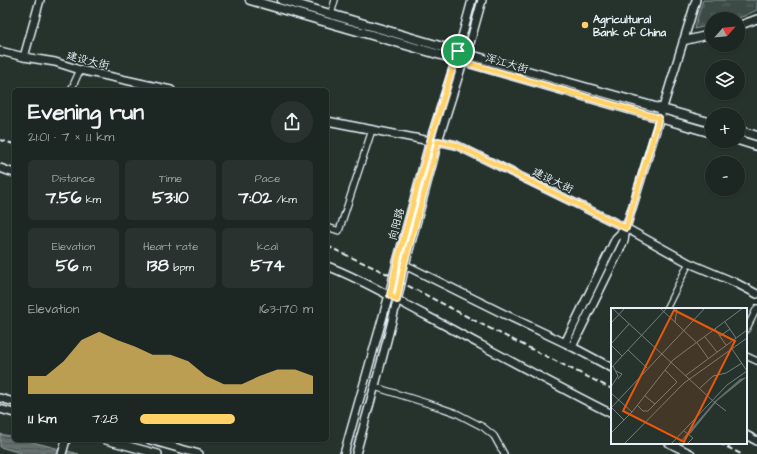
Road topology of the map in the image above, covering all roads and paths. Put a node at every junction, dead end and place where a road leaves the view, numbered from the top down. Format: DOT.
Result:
graph roads {
  1 [pos="40,0"];
  2 [pos="250,0"];
  3 [pos="282,0"];
  4 [pos="336,0"];
  5 [pos="472,0"];
  6 [pos="482,0"];
  7 [pos="696,0"];
  8 [pos="331,14"];
  9 [pos="757,19"];
  10 [pos="745,23"];
  11 [pos="705,36"];
  12 [pos="683,41"];
  13 [pos="0,51"];
  14 [pos="467,54"];
  15 [pos="24,57"];
  16 [pos="459,57"];
  17 [pos="80,70"];
  18 [pos="72,88"];
  19 [pos="153,88"];
  20 [pos="662,108"];
  21 [pos="659,118"];
  22 [pos="329,121"];
  23 [pos="705,121"];
  24 [pos="372,130"];
  25 [pos="705,131"];
  26 [pos="745,132"];
  27 [pos="757,136"];
  28 [pos="430,141"];
  29 [pos="438,141"];
  30 [pos="745,142"];
  31 [pos="757,146"];
  32 [pos="0,168"];
  33 [pos="12,172"];
  34 [pos="329,228"];
  35 [pos="626,228"];
  36 [pos="401,263"];
  37 [pos="689,263"];
  38 [pos="329,267"];
  39 [pos="757,294"];
  40 [pos="390,295"];
  41 [pos="397,300"];
  42 [pos="666,308"];
  43 [pos="757,308"];
  44 [pos="747,328"];
  45 [pos="565,343"];
  46 [pos="572,347"];
  47 [pos="747,356"];
  48 [pos="757,361"];
  49 [pos="611,367"];
  50 [pos="375,387"];
  51 [pos="0,398"];
  52 [pos="12,401"];
  53 [pos="0,409"];
  54 [pos="12,412"];
  55 [pos="611,414"];
  56 [pos="747,436"];
  57 [pos="757,441"];
  58 [pos="66,442"];
  59 [pos="113,442"];
  60 [pos="157,442"];
  61 [pos="671,444"];
  62 [pos="62,454"];
  63 [pos="158,454"];
  64 [pos="199,454"];
  65 [pos="344,454"];
  66 [pos="356,454"];
  67 [pos="504,454"];
  68 [pos="691,454"];
  1 -- 15 [label="main road"];
  2 -- 16 [label="main road, 浑江大街"];
  3 -- 8 [label="main road, 浑江大街"];
  4 -- 8 [label="street"];
  5 -- 16 [label="main road, 向阳路"];
  6 -- 14 [label="main road"];
  7 -- 12 [label="main road"];
  8 -- 16 [label="main road, 浑江大街"];
  9 -- 10 [label="main road"];
  11 -- 12 [label="main road"];
  12 -- 20 [label="main road"];
  13 -- 15 [label="main road, 建设大街"];
  14 -- 16 [label="main road, 浑江大街"];
  14 -- 20 [label="main road, 浑江大街"];
  15 -- 17 [label="main road, 建设大街"];
  16 -- 21 [label="main road, 浑江大街"];
  16 -- 28 [label="main road, 向阳路"];
  16 -- 29 [label="main road, 向阳路"];
  17 -- 18 [label="street"];
  17 -- 19 [label="main road, 建设大街"];
  20 -- 21 [label="main road"];
  20 -- 23 [label="main road, 浑江大街"];
  21 -- 25 [label="main road, 浑江大街"];
  21 -- 35 [label="main road"];
  22 -- 24 [label="main road, 建设大街"];
  24 -- 28 [label="main road, 建设大街"];
  24 -- 34 [label="street"];
  26 -- 27 [label="main road"];
  28 -- 29 [label="main road, 建设大街"];
  28 -- 36 [label="main road, 向阳路"];
  29 -- 35 [label="main road, 建设大街"];
  29 -- 36 [label="main road, 向阳路"];
  30 -- 31 [label="main road"];
  32 -- 33 [label="main road"];
  35 -- 37 [label="main road, 建设大街"];
  35 -- 45 [label="main road"];
  35 -- 46 [label="main road"];
  36 -- 40 [label="main road, 向阳路"];
  36 -- 41 [label="main road, 向阳路"];
  36 -- 45 [label="main road"];
  37 -- 39 [label="main road, 建设大街"];
  37 -- 42 [label="street"];
  38 -- 40 [label="main road"];
  40 -- 41 [label="main road"];
  40 -- 65 [label="main road, 向阳路"];
  41 -- 50 [label="main road, 向阳路"];
  41 -- 55 [label="main road"];
  43 -- 44 [label="street"];
  45 -- 46 [label="main road"];
  46 -- 49 [label="main road"];
  47 -- 48 [label="street"];
  50 -- 66 [label="main road, 向阳路"];
  50 -- 67 [label="street"];
  51 -- 52 [label="main road"];
  53 -- 54 [label="main road"];
  56 -- 57 [label="main road"];
  58 -- 62 [label="main road"];
  59 -- 63 [label="main road"];
  60 -- 64 [label="main road"];
  61 -- 68 [label="main road"];
}
